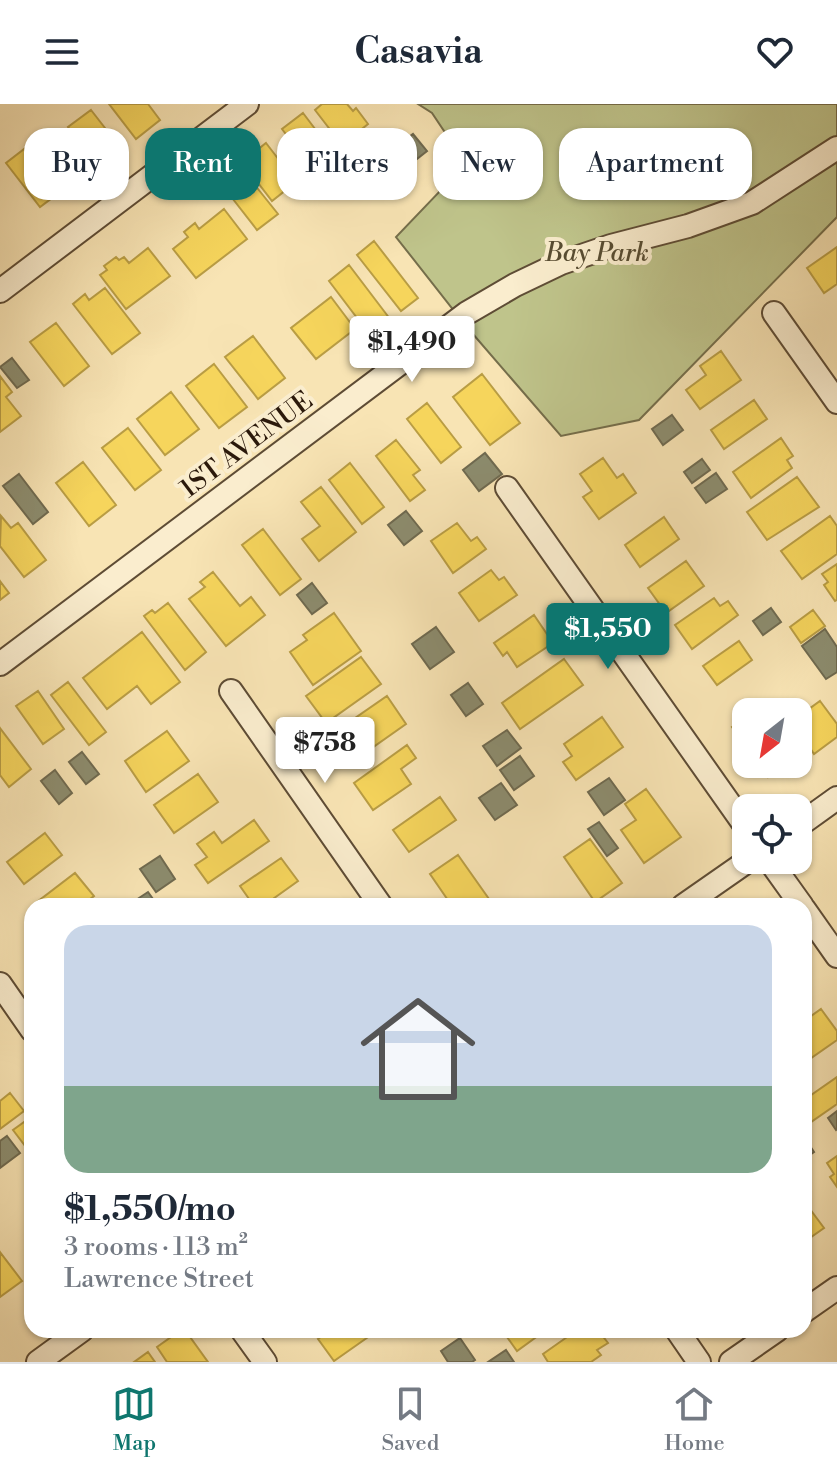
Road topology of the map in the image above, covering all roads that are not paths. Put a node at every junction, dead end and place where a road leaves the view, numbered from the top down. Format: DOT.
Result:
graph roads {
  1 [pos="247,104"];
  2 [pos="837,148"];
  3 [pos="0,291"];
  4 [pos="774,313"];
  5 [pos="837,402"];
  6 [pos="507,488"];
  7 [pos="0,664"];
  8 [pos="231,691"];
  9 [pos="837,798"];
  10 [pos="732,807"];
  11 [pos="812,816"];
  12 [pos="732,872"];
  13 [pos="779,874"];
  14 [pos="375,898"];
  15 [pos="694,898"];
  16 [pos="796,898"];
  17 [pos="812,921"];
  18 [pos="837,956"];
  19 [pos="0,984"];
  20 [pos="24,1018"];
  21 [pos="837,1288"];
  22 [pos="812,1305"];
  23 [pos="71,1338"];
  24 [pos="248,1338"];
  25 [pos="682,1338"];
  26 [pos="766,1338"];
  27 [pos="38,1362"];
  28 [pos="265,1362"];
  29 [pos="699,1362"];
  30 [pos="731,1362"];
  1 -- 3 [label="street"];
  2 -- 7 [label="street, 1ST AVENUE"];
  4 -- 5 [label="street"];
  6 -- 10 [label="street"];
  8 -- 14 [label="street"];
  9 -- 11 [label="street"];
  12 -- 15 [label="street"];
  13 -- 16 [label="street"];
  17 -- 18 [label="street"];
  19 -- 20 [label="street"];
  21 -- 22 [label="street"];
  23 -- 27 [label="street"];
  24 -- 28 [label="street"];
  25 -- 29 [label="street"];
  26 -- 30 [label="street"];
}
